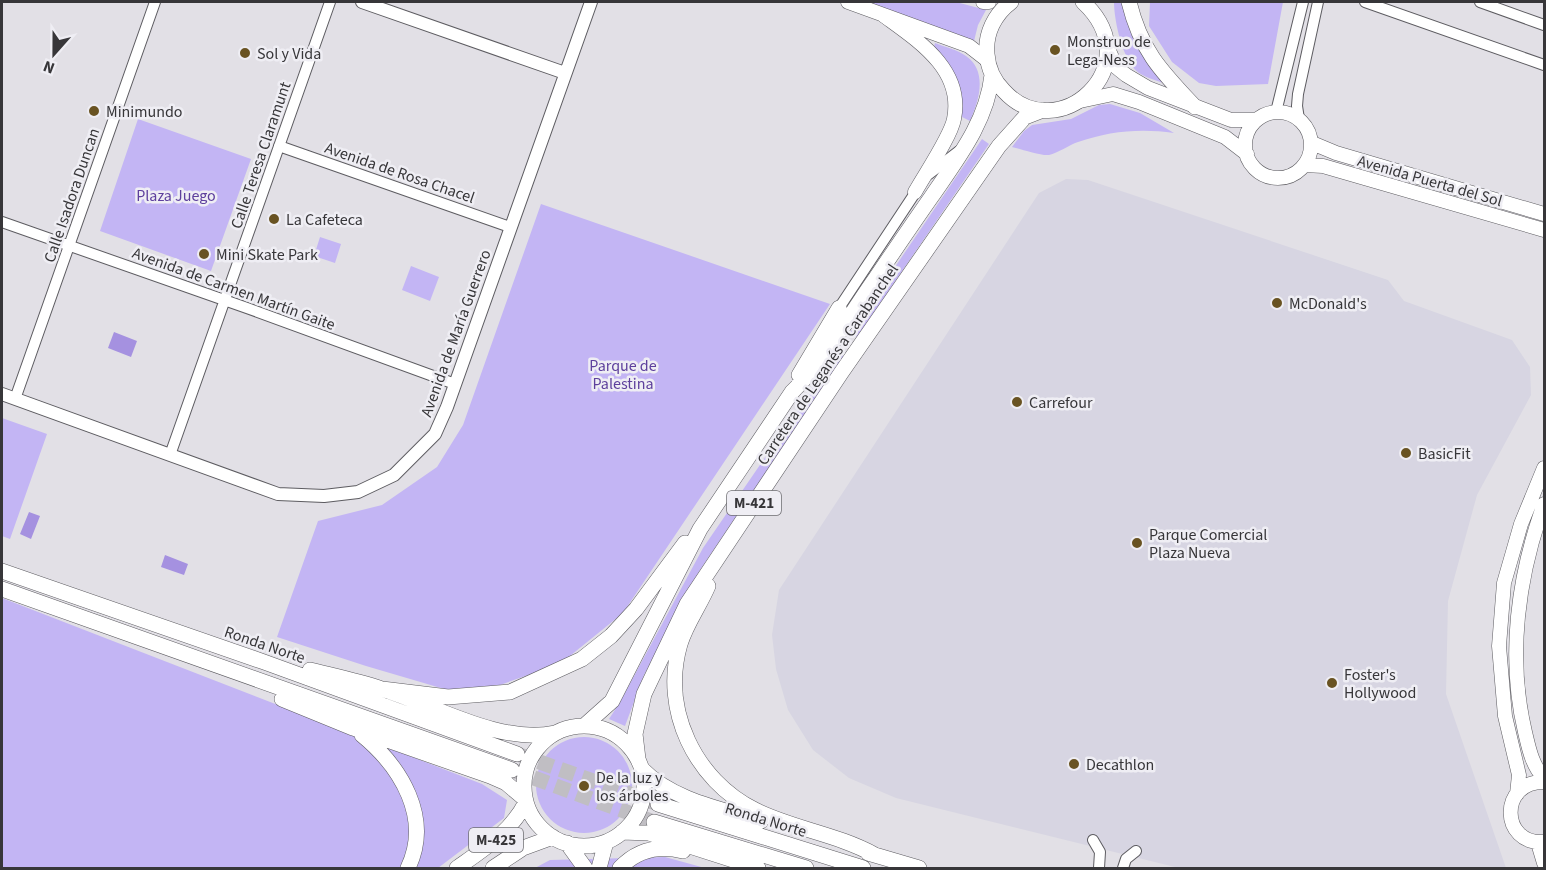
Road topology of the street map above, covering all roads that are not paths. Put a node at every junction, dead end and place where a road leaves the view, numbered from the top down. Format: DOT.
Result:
graph roads {
  1 [pos="155,2"];
  2 [pos="330,2"];
  3 [pos="362,2"];
  4 [pos="591,2"];
  5 [pos="848,2"];
  6 [pos="983,2"];
  7 [pos="989,2"];
  8 [pos="1011,2"];
  9 [pos="1129,2"];
  10 [pos="1303,2"];
  11 [pos="1318,2"];
  12 [pos="1365,2"];
  13 [pos="1480,2"];
  14 [pos="1092,5"];
  15 [pos="884,15"];
  16 [pos="1545,25"];
  17 [pos="1107,46"];
  18 [pos="1545,65"];
  19 [pos="990,68"];
  20 [pos="565,73"];
  21 [pos="1080,101"];
  22 [pos="1196,107"];
  23 [pos="1043,110"];
  24 [pos="1276,112"];
  25 [pos="1299,119"];
  26 [pos="1256,120"];
  27 [pos="1312,143"];
  28 [pos="966,145"];
  29 [pos="279,146"];
  30 [pos="1246,154"];
  31 [pos="1305,165"];
  32 [pos="915,192"];
  33 [pos="1545,214"];
  34 [pos="2,222"];
  35 [pos="510,227"];
  36 [pos="1545,230"];
  37 [pos="69,246"];
  38 [pos="224,300"];
  39 [pos="839,308"];
  40 [pos="455,384"];
  41 [pos="792,392"];
  42 [pos="2,394"];
  43 [pos="15,399"];
  44 [pos="170,455"];
  45 [pos="1545,468"];
  46 [pos="1545,504"];
  47 [pos="700,529"];
  48 [pos="723,549"];
  49 [pos="2,571"];
  50 [pos="2,589"];
  51 [pos="264,662"];
  52 [pos="227,670"];
  53 [pos="382,689"];
  54 [pos="584,726"];
  55 [pos="353,728"];
  56 [pos="558,732"];
  57 [pos="517,754"];
  58 [pos="640,764"];
  59 [pos="512,770"];
  60 [pos="1545,778"];
  61 [pos="1545,782"];
  62 [pos="1517,794"];
  63 [pos="526,800"];
  64 [pos="658,804"];
  65 [pos="654,822"];
  66 [pos="622,832"];
  67 [pos="560,840"];
  68 [pos="1093,840"];
  69 [pos="606,842"];
  70 [pos="1542,842"];
  71 [pos="1136,850"];
  72 [pos="875,855"];
  73 [pos="1545,863"];
  74 [pos="408,868"];
  75 [pos="457,868"];
  76 [pos="493,868"];
  77 [pos="585,868"];
  78 [pos="599,868"];
  79 [pos="620,868"];
  80 [pos="748,868"];
  81 [pos="758,868"];
  82 [pos="806,868"];
  83 [pos="863,868"];
  84 [pos="920,868"];
  85 [pos="1099,868"];
  86 [pos="1123,868"];
  1 -- 37 [label="street, Calle Isadora Duncan"];
  2 -- 29 [label="street, Calle Teresa Claramunt"];
  3 -- 20 [label="street"];
  4 -- 20 [label="street, Avenida de María Guerrero"];
  5 -- 15 [label="main road"];
  6 -- 7 [label="main road"];
  8 -- 19 [label="main road, M-421"];
  9 -- 22 [label="main road"];
  10 -- 24 [label="street"];
  11 -- 25 [label="street"];
  12 -- 18 [label="street"];
  13 -- 16 [label="street"];
  14 -- 17 [label="main road"];
  15 -- 19 [label="main road"];
  15 -- 32 [label="main road"];
  17 -- 21 [label="main road"];
  17 -- 22 [label="main road"];
  19 -- 23 [label="main road, M-421"];
  19 -- 28 [label="main road, M-421"];
  20 -- 35 [label="street, Avenida de María Guerrero"];
  21 -- 23 [label="main road, M-421"];
  21 -- 30 [label="main road"];
  22 -- 26 [label="main road"];
  23 -- 48 [label="main road, Carretera de Leganés a Carabanchel / M-421"];
  24 -- 25 [label="main road"];
  24 -- 26 [label="main road"];
  25 -- 27 [label="main road"];
  26 -- 30 [label="main road"];
  27 -- 31 [label="main road"];
  27 -- 33 [label="main road, Avenida Puerta del Sol"];
  28 -- 32 [label="street, M-421"];
  28 -- 41 [label="main road, Carretera de Leganés a Carabanchel / M-421"];
  29 -- 35 [label="street, Avenida de Rosa Chacel"];
  29 -- 38 [label="street, Calle Teresa Claramunt"];
  30 -- 31 [label="main road"];
  31 -- 36 [label="main road, Avenida Puerta del Sol"];
  32 -- 39 [label="street, M-421"];
  34 -- 37 [label="street, Avenida de Carmen Martín Gaite"];
  35 -- 40 [label="street, Avenida de María Guerrero"];
  37 -- 38 [label="street, Avenida de Carmen Martín Gaite"];
  37 -- 43 [label="street, Calle Isadora Duncan"];
  38 -- 40 [label="street, Avenida de Carmen Martín Gaite"];
  38 -- 44 [label="street, Calle Teresa Claramunt"];
  39 -- 41 [label="main road, M-421"];
  40 -- 44 [label="street, Avenida de María Guerrero"];
  41 -- 47 [label="main road, Carretera de Leganés a Carabanchel / M-421"];
  42 -- 43 [label="street, Avenida de María Guerrero"];
  43 -- 44 [label="street, Avenida de María Guerrero"];
  45 -- 62 [label="main road"];
  46 -- 60 [label="main road"];
  47 -- 53 [label="main road"];
  47 -- 54 [label="main road, Carretera de Leganés a Carabanchel / M-421"];
  48 -- 58 [label="main road, Carretera de Leganés a Carabanchel / M-421"];
  48 -- 72 [label="main road"];
  49 -- 51 [label="main road, Ronda Norte"];
  50 -- 52 [label="main road"];
  51 -- 53 [label="main road"];
  51 -- 57 [label="main road, Ronda Norte"];
  52 -- 55 [label="main road"];
  52 -- 59 [label="main road"];
  53 -- 56 [label="main road"];
  54 -- 56 [label="main road, M-421"];
  54 -- 58 [label="main road, M-421"];
  55 -- 63 [label="main road"];
  55 -- 74 [label="main road"];
  56 -- 63 [label="main road"];
  58 -- 66 [label="main road, M-421"];
  58 -- 72 [label="main road"];
  61 -- 62 [label="main road"];
  62 -- 70 [label="main road"];
  63 -- 67 [label="main road"];
  63 -- 75 [label="main road, M-425"];
  64 -- 83 [label="main road, Ronda Norte"];
  65 -- 82 [label="main road"];
  66 -- 69 [label="main road, M-421"];
  66 -- 81 [label="main road"];
  67 -- 69 [label="main road, M-421"];
  67 -- 76 [label="main road, M-425"];
  67 -- 77 [label="main road"];
  68 -- 85 [label="street"];
  69 -- 78 [label="main road"];
  70 -- 73 [label="main road"];
  71 -- 86 [label="street"];
  72 -- 84 [label="main road"];
  79 -- 80 [label="main road"];
}
